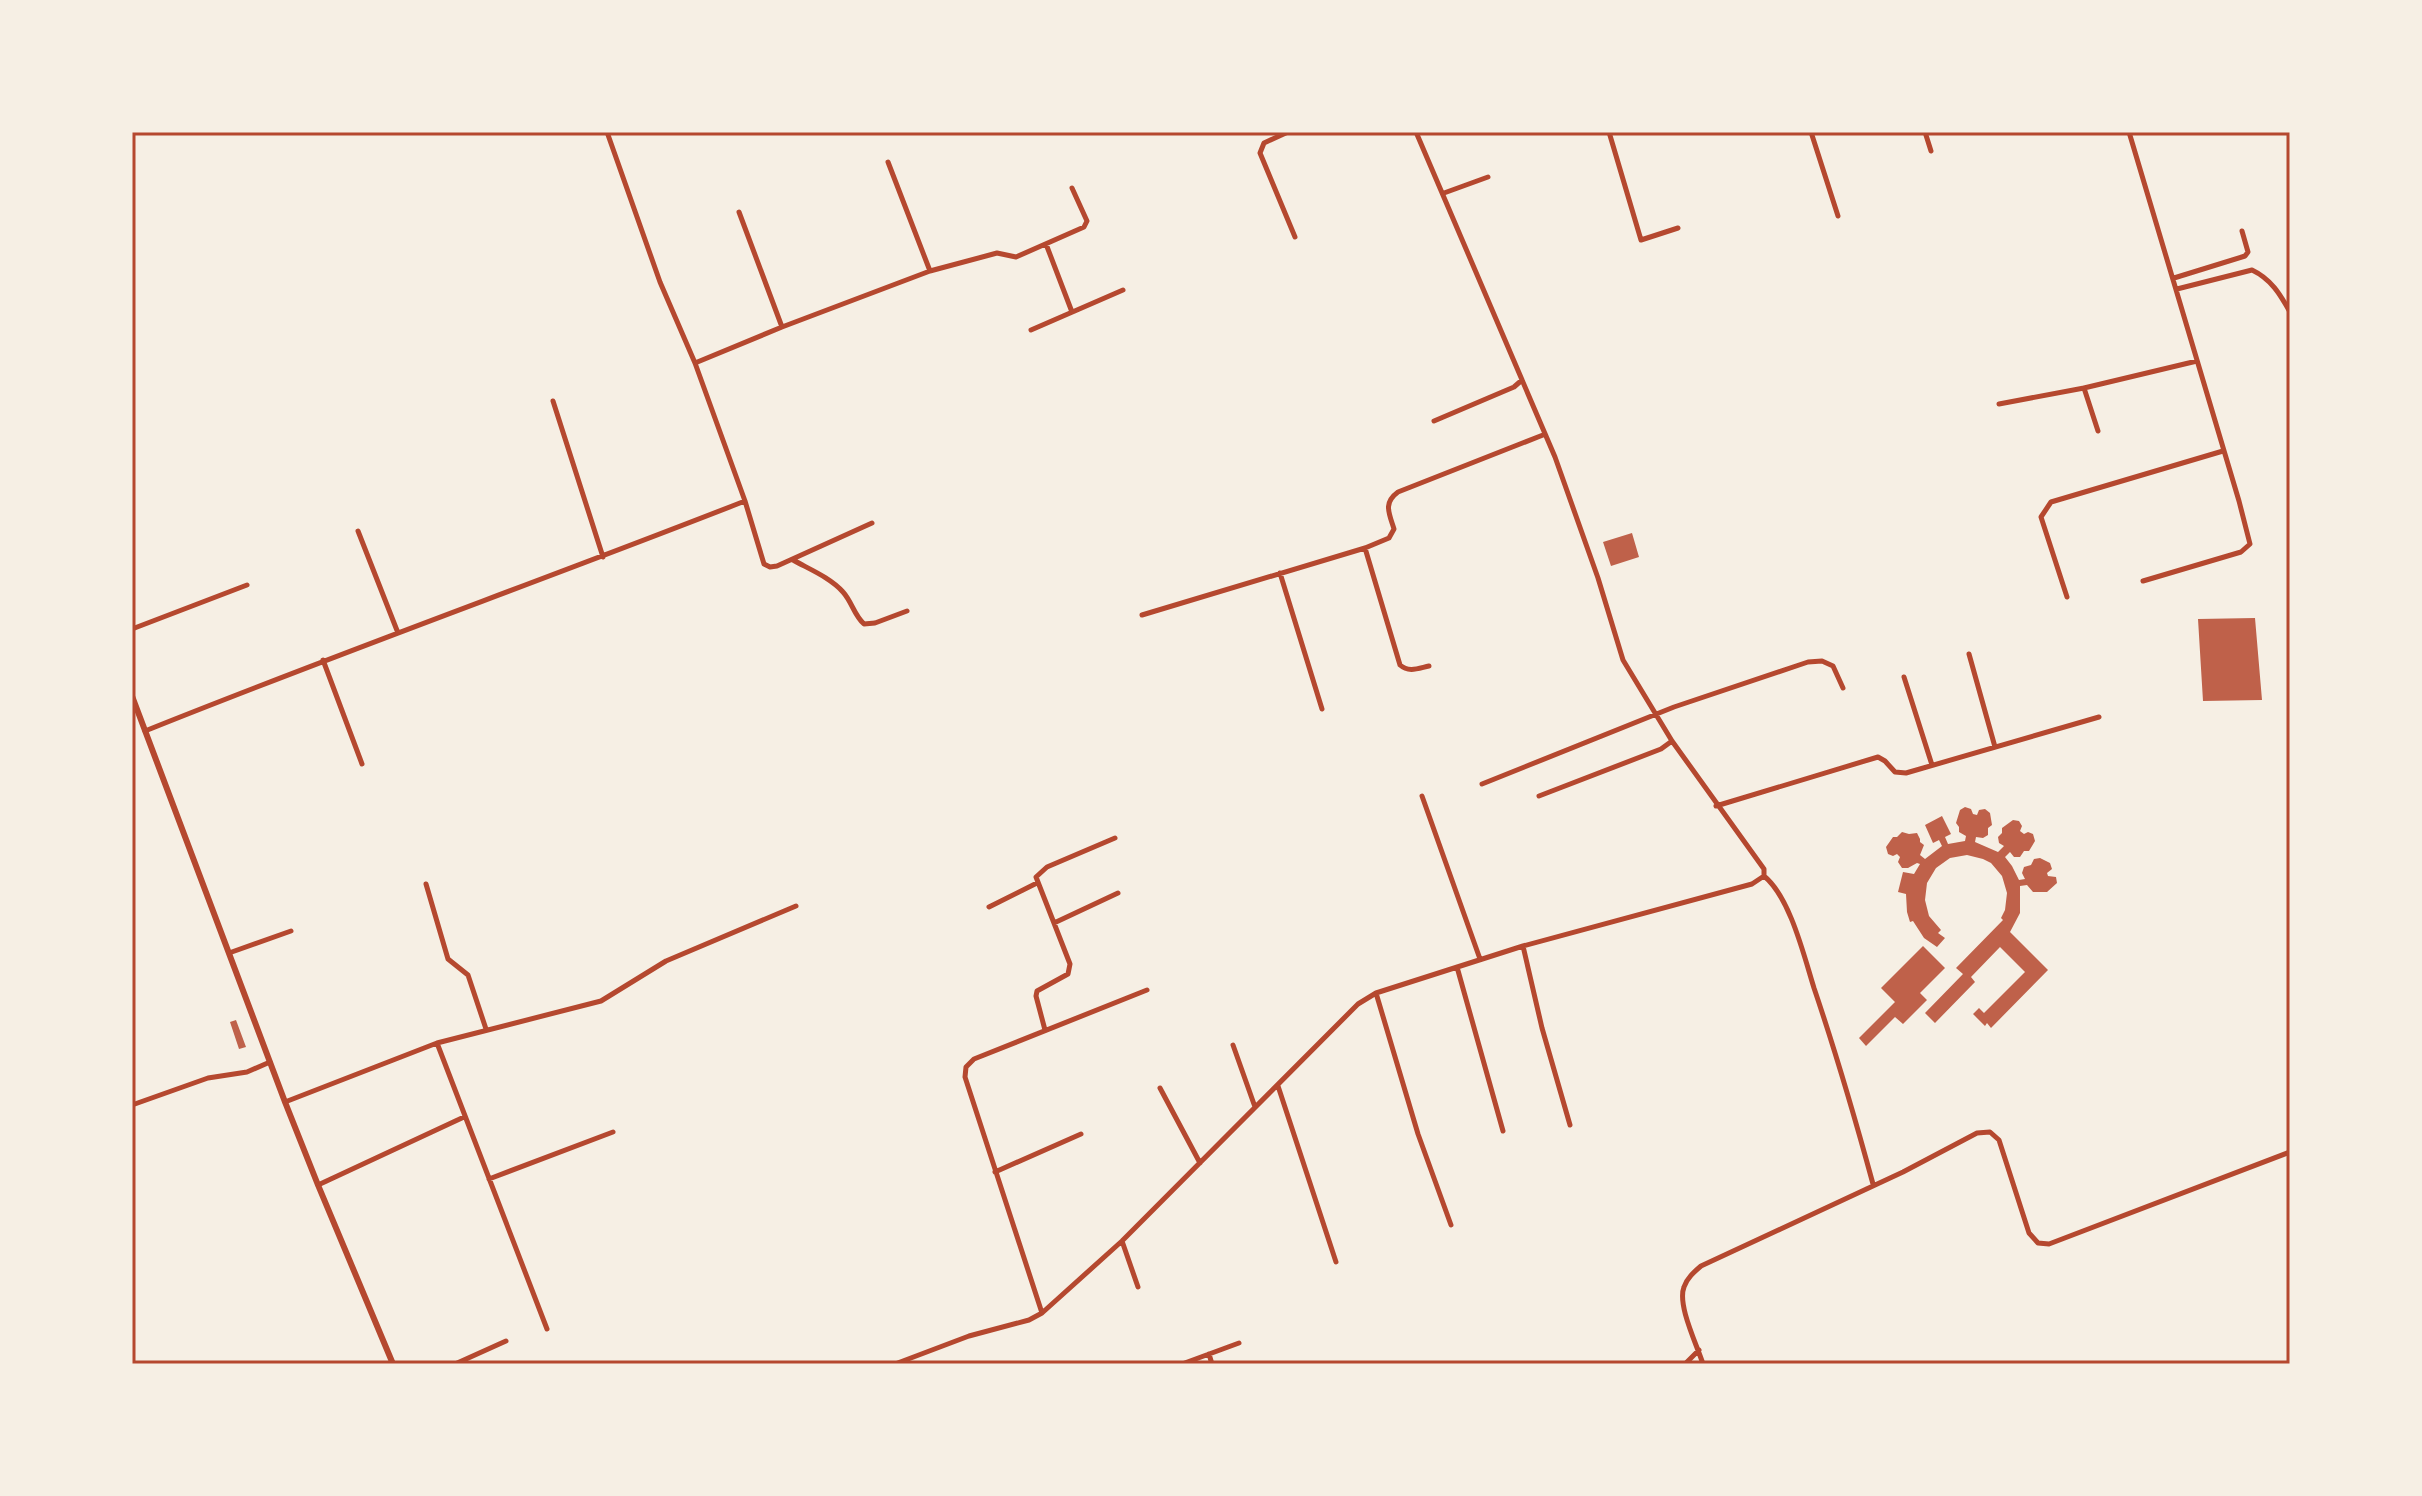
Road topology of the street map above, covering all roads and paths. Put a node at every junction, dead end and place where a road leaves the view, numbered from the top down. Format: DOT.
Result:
graph roads {
  1 [pos="607,132"];
  2 [pos="1288,132"];
  3 [pos="1416,132"];
  4 [pos="1609,132"];
  5 [pos="1811,132"];
  6 [pos="1925,132"];
  7 [pos="2129,132"];
  8 [pos="1931,151"];
  9 [pos="888,162"];
  10 [pos="623,177"];
  11 [pos="1488,177"];
  12 [pos="614,181"];
  13 [pos="1072,188"];
  14 [pos="1443,193"];
  15 [pos="739,212"];
  16 [pos="1838,216"];
  17 [pos="1678,228"];
  18 [pos="2242,231"];
  19 [pos="1295,237"];
  20 [pos="1046,244"];
  21 [pos="930,271"];
  22 [pos="2174,278"];
  23 [pos="2177,289"];
  24 [pos="1123,290"];
  25 [pos="1072,312"];
  26 [pos="2290,312"];
  27 [pos="782,327"];
  28 [pos="1031,330"];
  29 [pos="2197,361"];
  30 [pos="695,363"];
  31 [pos="1522,380"];
  32 [pos="2084,388"];
  33 [pos="553,401"];
  34 [pos="1999,404"];
  35 [pos="1434,421"];
  36 [pos="2098,431"];
  37 [pos="1543,435"];
  38 [pos="2223,451"];
  39 [pos="745,501"];
  40 [pos="872,523"];
  41 [pos="358,531"];
  42 [pos="1365,548"];
  43 [pos="603,557"];
  44 [pos="792,560"];
  45 [pos="1280,573"];
  46 [pos="2143,581"];
  47 [pos="247,585"];
  48 [pos="2067,597"];
  49 [pos="907,611"];
  50 [pos="1142,615"];
  51 [pos="132,629"];
  52 [pos="398,633"];
  53 [pos="1969,654"];
  54 [pos="323,660"];
  55 [pos="1429,666"];
  56 [pos="1904,677"];
  57 [pos="1843,688"];
  58 [pos="132,696"];
  59 [pos="1322,709"];
  60 [pos="1655,714"];
  61 [pos="2099,717"];
  62 [pos="145,731"];
  63 [pos="1672,741"];
  64 [pos="1995,747"];
  65 [pos="362,764"];
  66 [pos="1932,765"];
  67 [pos="1482,784"];
  68 [pos="1422,796"];
  69 [pos="1539,796"];
  70 [pos="1716,806"];
  71 [pos="1115,838"];
  72 [pos="1764,876"];
  73 [pos="1037,883"];
  74 [pos="426,884"];
  75 [pos="1118,893"];
  76 [pos="796,906"];
  77 [pos="989,907"];
  78 [pos="1054,923"];
  79 [pos="291,931"];
  80 [pos="1523,946"];
  81 [pos="229,953"];
  82 [pos="1480,959"];
  83 [pos="1457,967"];
  84 [pos="1147,990"];
  85 [pos="1376,993"];
  86 [pos="486,1029"];
  87 [pos="1045,1030"];
  88 [pos="437,1043"];
  89 [pos="1233,1045"];
  90 [pos="270,1062"];
  91 [pos="1278,1086"];
  92 [pos="1160,1088"];
  93 [pos="285,1102"];
  94 [pos="132,1105"];
  95 [pos="1255,1107"];
  96 [pos="464,1117"];
  97 [pos="1570,1125"];
  98 [pos="1503,1131"];
  99 [pos="613,1132"];
  100 [pos="1081,1134"];
  101 [pos="2290,1152"];
  102 [pos="1200,1163"];
  103 [pos="995,1172"];
  104 [pos="489,1179"];
  105 [pos="1873,1184"];
  106 [pos="318,1185"];
  107 [pos="1451,1225"];
  108 [pos="1122,1241"];
  109 [pos="1336,1262"];
  110 [pos="1138,1287"];
  111 [pos="1042,1313"];
  112 [pos="547,1329"];
  113 [pos="506,1341"];
  114 [pos="1239,1343"];
  115 [pos="1699,1350"];
  116 [pos="1209,1354"];
  117 [pos="393,1364"];
  118 [pos="455,1364"];
  119 [pos="895,1364"];
  120 [pos="1182,1364"];
  121 [pos="1212,1364"];
  122 [pos="1685,1364"];
  123 [pos="1703,1364"];
  1 -- 10 [label="street"];
  2 -- 19 [label="street"];
  3 -- 14 [label="street"];
  4 -- 17 [label="street"];
  5 -- 16 [label="street"];
  6 -- 8 [label="street"];
  7 -- 22 [label="street"];
  9 -- 21 [label="street"];
  10 -- 12 [label="street"];
  10 -- 30 [label="street"];
  11 -- 14 [label="street"];
  13 -- 20 [label="street"];
  14 -- 31 [label="street"];
  15 -- 27 [label="street"];
  18 -- 22 [label="street"];
  20 -- 21 [label="street"];
  20 -- 25 [label="street"];
  21 -- 27 [label="street"];
  22 -- 23 [label="street"];
  23 -- 26 [label="street"];
  23 -- 29 [label="street"];
  24 -- 25 [label="street"];
  25 -- 28 [label="street"];
  27 -- 30 [label="street"];
  29 -- 32 [label="street"];
  29 -- 38 [label="street"];
  30 -- 39 [label="street"];
  31 -- 35 [label="street"];
  31 -- 37 [label="street"];
  32 -- 34 [label="street"];
  32 -- 36 [label="street"];
  33 -- 43 [label="street"];
  37 -- 42 [label="street"];
  37 -- 60 [label="street"];
  38 -- 46 [label="street"];
  38 -- 48 [label="street"];
  39 -- 43 [label="street"];
  39 -- 44 [label="street"];
  40 -- 44 [label="street"];
  41 -- 52 [label="street"];
  42 -- 45 [label="street"];
  42 -- 55 [label="street"];
  43 -- 52 [label="street"];
  44 -- 49 [label="street"];
  45 -- 50 [label="street"];
  45 -- 59 [label="street"];
  47 -- 51 [label="street"];
  52 -- 54 [label="street"];
  53 -- 64 [label="street"];
  54 -- 62 [label="street"];
  54 -- 65 [label="street"];
  56 -- 66 [label="street"];
  57 -- 60 [label="street"];
  58 -- 62 [label="street"];
  60 -- 63 [label="street"];
  60 -- 67 [label="street"];
  61 -- 64 [label="street"];
  62 -- 81 [label="street"];
  63 -- 69 [label="street"];
  63 -- 70 [label="street"];
  64 -- 66 [label="street"];
  66 -- 70 [label="street"];
  68 -- 82 [label="street"];
  70 -- 72 [label="street"];
  71 -- 73 [label="street"];
  72 -- 80 [label="street"];
  72 -- 105 [label="street"];
  73 -- 77 [label="street"];
  73 -- 78 [label="street"];
  74 -- 86 [label="street"];
  75 -- 78 [label="street"];
  76 -- 86 [label="street"];
  78 -- 87 [label="street"];
  79 -- 81 [label="street"];
  80 -- 82 [label="street"];
  80 -- 97 [label="street"];
  81 -- 90 [label="street"];
  82 -- 83 [label="street"];
  83 -- 85 [label="street"];
  83 -- 98 [label="street"];
  84 -- 87 [label="street"];
  85 -- 91 [label="street"];
  85 -- 107 [label="street"];
  86 -- 88 [label="street"];
  87 -- 103 [label="street"];
  88 -- 93 [label="street"];
  88 -- 96 [label="street"];
  89 -- 95 [label="street"];
  90 -- 93 [label="street"];
  90 -- 94 [label="street"];
  91 -- 95 [label="street"];
  91 -- 109 [label="street"];
  92 -- 102 [label="street"];
  93 -- 106 [label="street"];
  95 -- 102 [label="street"];
  96 -- 104 [label="street"];
  96 -- 106 [label="street"];
  99 -- 104 [label="street"];
  100 -- 103 [label="street"];
  101 -- 105 [label="street"];
  102 -- 108 [label="street"];
  103 -- 111 [label="street"];
  104 -- 112 [label="street"];
  105 -- 115 [label="street"];
  106 -- 117 [label="street"];
  108 -- 110 [label="street"];
  108 -- 111 [label="street"];
  111 -- 119 [label="street"];
  113 -- 118 [label="street"];
  114 -- 116 [label="street"];
  115 -- 122 [label="street"];
  115 -- 123 [label="street"];
  116 -- 120 [label="street"];
  116 -- 121 [label="street"];
}
